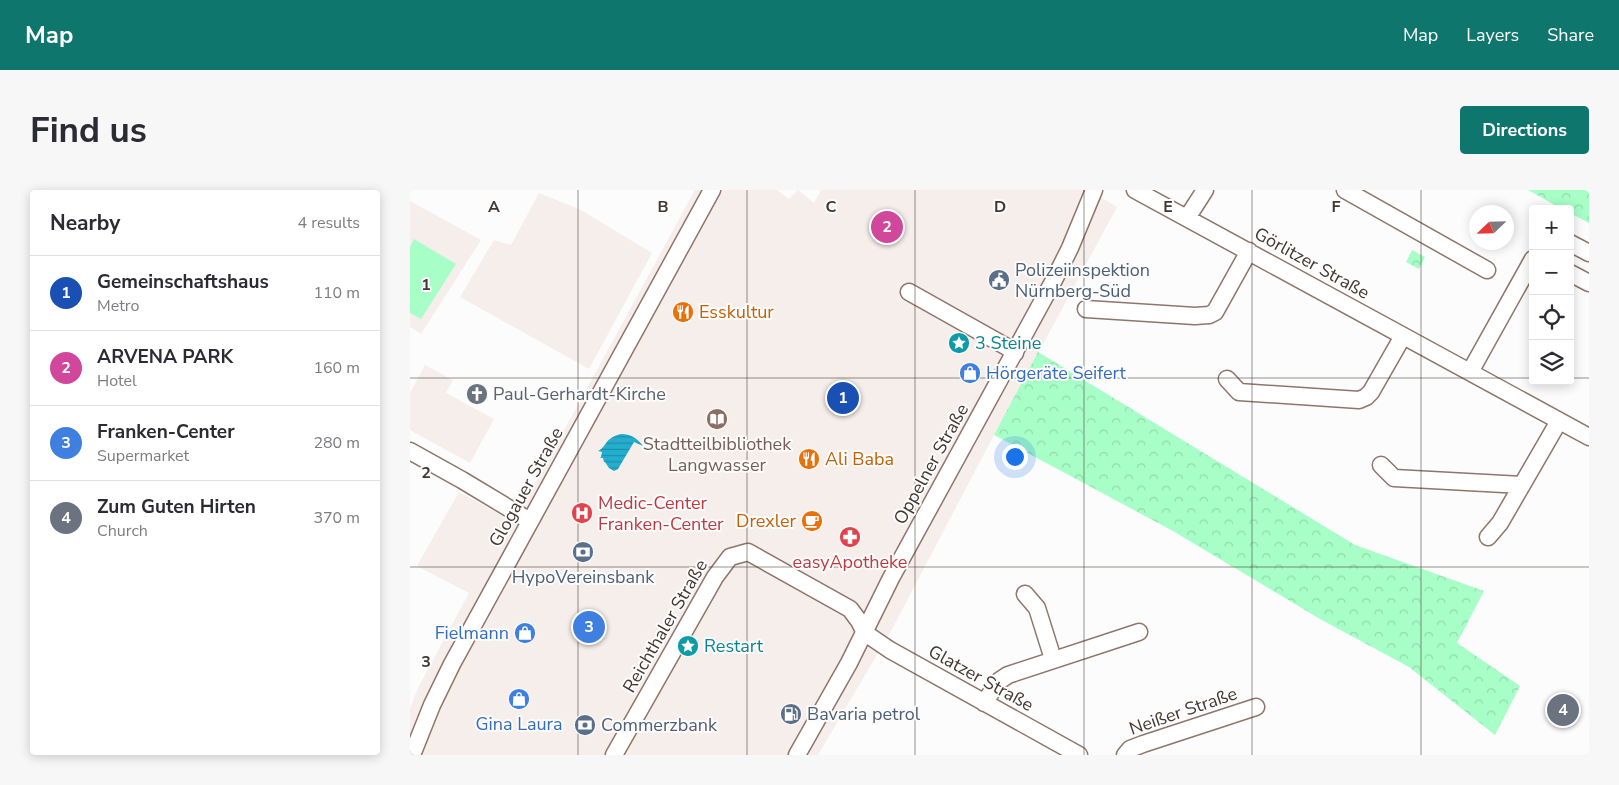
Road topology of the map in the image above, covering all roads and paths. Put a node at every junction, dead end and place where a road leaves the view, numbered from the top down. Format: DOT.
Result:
graph roads {
  1 [pos="1094,190"];
  2 [pos="1135,190"];
  3 [pos="1205,190"];
  4 [pos="1345,190"];
  5 [pos="709,191"];
  6 [pos="1187,218"];
  7 [pos="1574,245"];
  8 [pos="1249,251"];
  9 [pos="1589,253"];
  10 [pos="1529,267"];
  11 [pos="1487,270"];
  12 [pos="1574,275"];
  13 [pos="1589,283"];
  14 [pos="909,292"];
  15 [pos="1086,309"];
  16 [pos="1404,336"];
  17 [pos="1015,353"];
  18 [pos="1470,372"];
  19 [pos="1227,380"];
  20 [pos="1559,421"];
  21 [pos="1589,438"];
  22 [pos="410,451"];
  23 [pos="1381,464"];
  24 [pos="1522,485"];
  25 [pos="530,521"];
  26 [pos="1488,537"];
  27 [pos="1025,594"];
  28 [pos="1139,632"];
  29 [pos="865,633"];
  30 [pos="1053,659"];
  31 [pos="984,703"];
  32 [pos="1256,707"];
  33 [pos="412,755"];
  34 [pos="614,755"];
  35 [pos="797,755"];
  36 [pos="1079,755"];
  37 [pos="1125,755"];
  1 -- 17 [label="street, Oppelner Straße"];
  2 -- 6 [label="street, Görlitzer Straße"];
  3 -- 6 [label="street"];
  4 -- 11 [label="street"];
  5 -- 25 [label="street, Glogauer Straße"];
  6 -- 8 [label="street, Görlitzer Straße"];
  7 -- 9 [label="street"];
  8 -- 15 [label="street"];
  8 -- 16 [label="street, Görlitzer Straße"];
  10 -- 18 [label="street"];
  12 -- 13 [label="street"];
  14 -- 17 [label="street"];
  16 -- 18 [label="street, Görlitzer Straße"];
  16 -- 19 [label="street"];
  17 -- 29 [label="street, Oppelner Straße"];
  18 -- 20 [label="street, Görlitzer Straße"];
  20 -- 21 [label="street, Görlitzer Straße"];
  20 -- 24 [label="street"];
  22 -- 25 [label="street"];
  23 -- 24 [label="street"];
  24 -- 26 [label="street"];
  25 -- 33 [label="street, Glogauer Straße"];
  27 -- 30 [label="street"];
  28 -- 30 [label="street"];
  29 -- 31 [label="street, Glatzer Straße"];
  29 -- 34 [label="street, Reichthaler Straße"];
  29 -- 35 [label="street, Oppelner Straße"];
  30 -- 31 [label="street"];
  31 -- 36 [label="street, Glatzer Straße"];
  32 -- 37 [label="street, Neißer Straße"];
}
